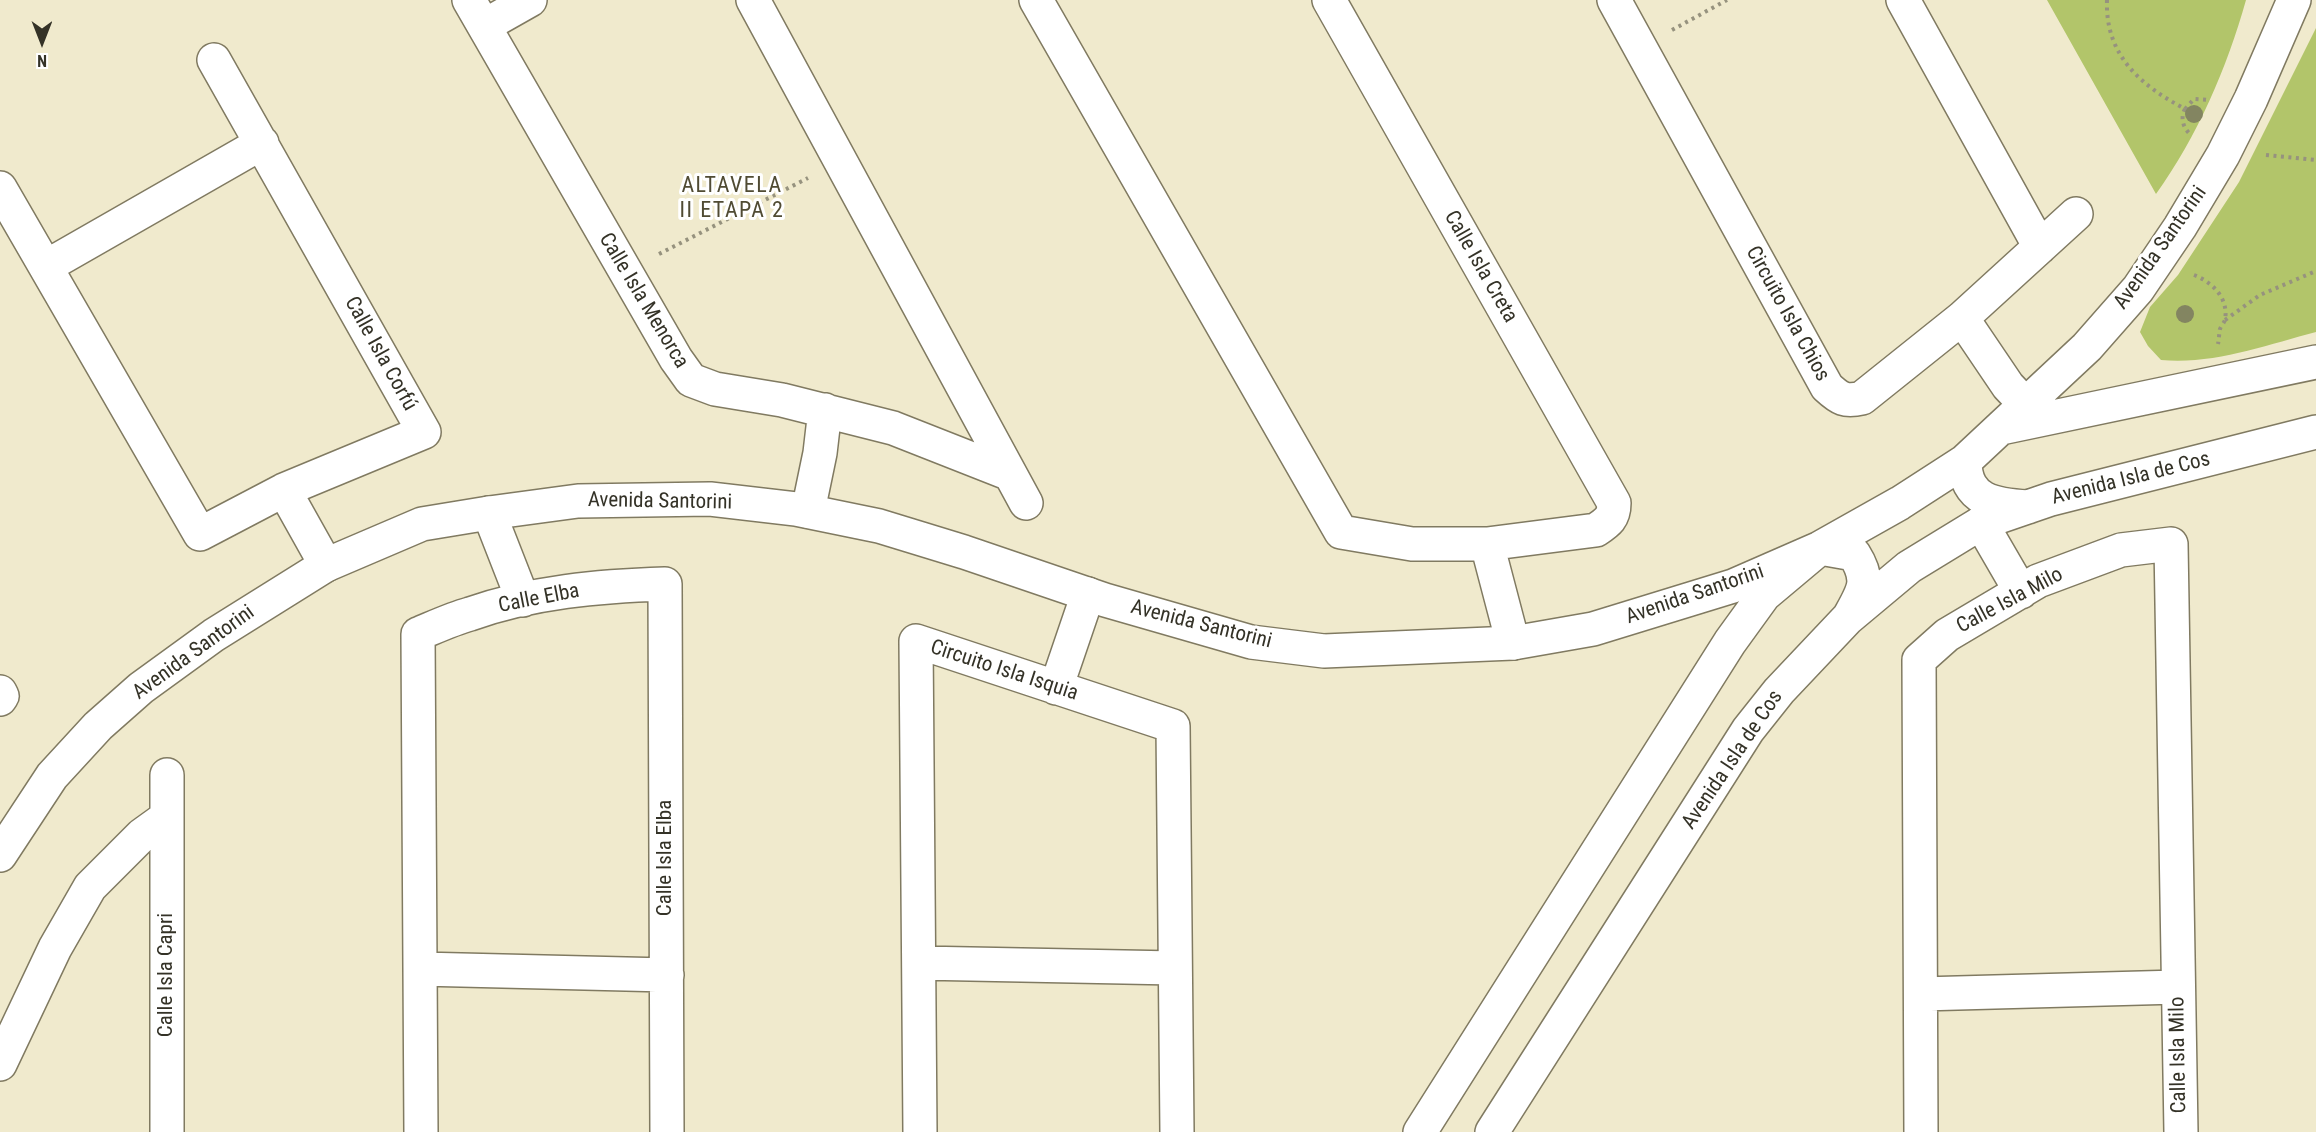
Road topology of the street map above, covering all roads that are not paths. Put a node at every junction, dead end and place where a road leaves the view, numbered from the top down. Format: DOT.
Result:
graph roads {
  1 [pos="530,0"];
  2 [pos="753,0"];
  3 [pos="1036,0"];
  4 [pos="1329,0"];
  5 [pos="1614,0"];
  6 [pos="1903,0"];
  7 [pos="2294,0"];
  8 [pos="477,13"];
  9 [pos="214,60"];
  10 [pos="262,143"];
  11 [pos="0,188"];
  12 [pos="2076,214"];
  13 [pos="2040,247"];
  14 [pos="46,266"];
  15 [pos="1962,318"];
  16 [pos="2316,362"];
  17 [pos="2026,405"];
  18 [pos="825,410"];
  19 [pos="2000,429"];
  20 [pos="2316,432"];
  21 [pos="1965,461"];
  22 [pos="1010,474"];
  23 [pos="284,490"];
  24 [pos="1026,503"];
  25 [pos="2028,507"];
  26 [pos="808,511"];
  27 [pos="489,513"];
  28 [pos="1981,523"];
  29 [pos="1487,544"];
  30 [pos="1820,548"];
  31 [pos="326,565"];
  32 [pos="665,584"];
  33 [pos="2021,592"];
  34 [pos="1088,594"];
  35 [pos="524,600"];
  36 [pos="1848,618"];
  37 [pos="1513,643"];
  38 [pos="1056,688"];
  39 [pos="0,692"];
  40 [pos="0,699"];
  41 [pos="167,775"];
  42 [pos="167,817"];
  43 [pos="0,855"];
  44 [pos="919,963"];
  45 [pos="1175,968"];
  46 [pos="420,969"];
  47 [pos="667,975"];
  48 [pos="2178,987"];
  49 [pos="1921,994"];
  50 [pos="4,1045"];
  51 [pos="167,1132"];
  52 [pos="421,1132"];
  53 [pos="667,1132"];
  54 [pos="920,1132"];
  55 [pos="1177,1132"];
  56 [pos="1420,1132"];
  57 [pos="1492,1132"];
  58 [pos="1922,1132"];
  59 [pos="2181,1132"];
  1 -- 8 [label="street, Calle Isla Menorca"];
  2 -- 22 [label="street"];
  3 -- 29 [label="street"];
  4 -- 29 [label="street, Calle Isla Creta"];
  5 -- 15 [label="street, Circuito Isla Chios"];
  6 -- 13 [label="street"];
  7 -- 17 [label="street, Avenida Santorini"];
  8 -- 18 [label="street, Calle Isla Menorca"];
  9 -- 10 [label="street, Calle Isla Corfú"];
  10 -- 14 [label="street"];
  10 -- 23 [label="street, Calle Isla Corfú"];
  11 -- 14 [label="street, Calle Isla Corfú"];
  12 -- 13 [label="street, Circuito Isla Chios"];
  13 -- 15 [label="street, Circuito Isla Chios"];
  14 -- 23 [label="street, Calle Isla Corfú"];
  15 -- 17 [label="street"];
  16 -- 19 [label="street"];
  17 -- 19 [label="street, Avenida Santorini"];
  18 -- 22 [label="street, Calle Isla Menorca"];
  18 -- 26 [label="street"];
  19 -- 21 [label="street, Avenida Santorini"];
  20 -- 25 [label="street, Avenida Isla de Cos"];
  21 -- 25 [label="street"];
  21 -- 30 [label="street, Avenida Santorini"];
  22 -- 24 [label="street"];
  23 -- 31 [label="street"];
  25 -- 28 [label="street, Avenida Isla de Cos"];
  26 -- 27 [label="street, Avenida Santorini"];
  26 -- 34 [label="street, Avenida Santorini"];
  27 -- 31 [label="street, Avenida Santorini"];
  27 -- 35 [label="street"];
  28 -- 33 [label="street"];
  28 -- 36 [label="street, Avenida Isla de Cos"];
  29 -- 37 [label="street"];
  30 -- 36 [label="street"];
  30 -- 37 [label="street, Avenida Santorini"];
  30 -- 56 [label="street"];
  31 -- 43 [label="street, Avenida Santorini"];
  32 -- 35 [label="street, Calle Elba"];
  32 -- 47 [label="street, Calle Isla Elba"];
  33 -- 48 [label="street, Calle Isla Milo"];
  33 -- 49 [label="street, Calle Isla Milo"];
  34 -- 37 [label="street, Avenida Santorini"];
  34 -- 38 [label="street"];
  35 -- 46 [label="street, Calle Elba"];
  36 -- 57 [label="street, Avenida Isla de Cos"];
  38 -- 44 [label="street, Circuito Isla Isquia"];
  38 -- 45 [label="street, Circuito Isla Isquia"];
  39 -- 40 [label="street"];
  41 -- 42 [label="street, Calle Isla Capri"];
  42 -- 50 [label="street"];
  42 -- 51 [label="street, Calle Isla Capri"];
  44 -- 45 [label="street"];
  44 -- 54 [label="street, Circuito Isla Isquia"];
  45 -- 55 [label="street, Circuito Isla Isquia"];
  46 -- 47 [label="street"];
  46 -- 52 [label="street"];
  47 -- 53 [label="street, Calle Isla Elba"];
  48 -- 49 [label="street"];
  48 -- 59 [label="street, Calle Isla Milo"];
  49 -- 58 [label="street, Calle Isla Milo"];
}
